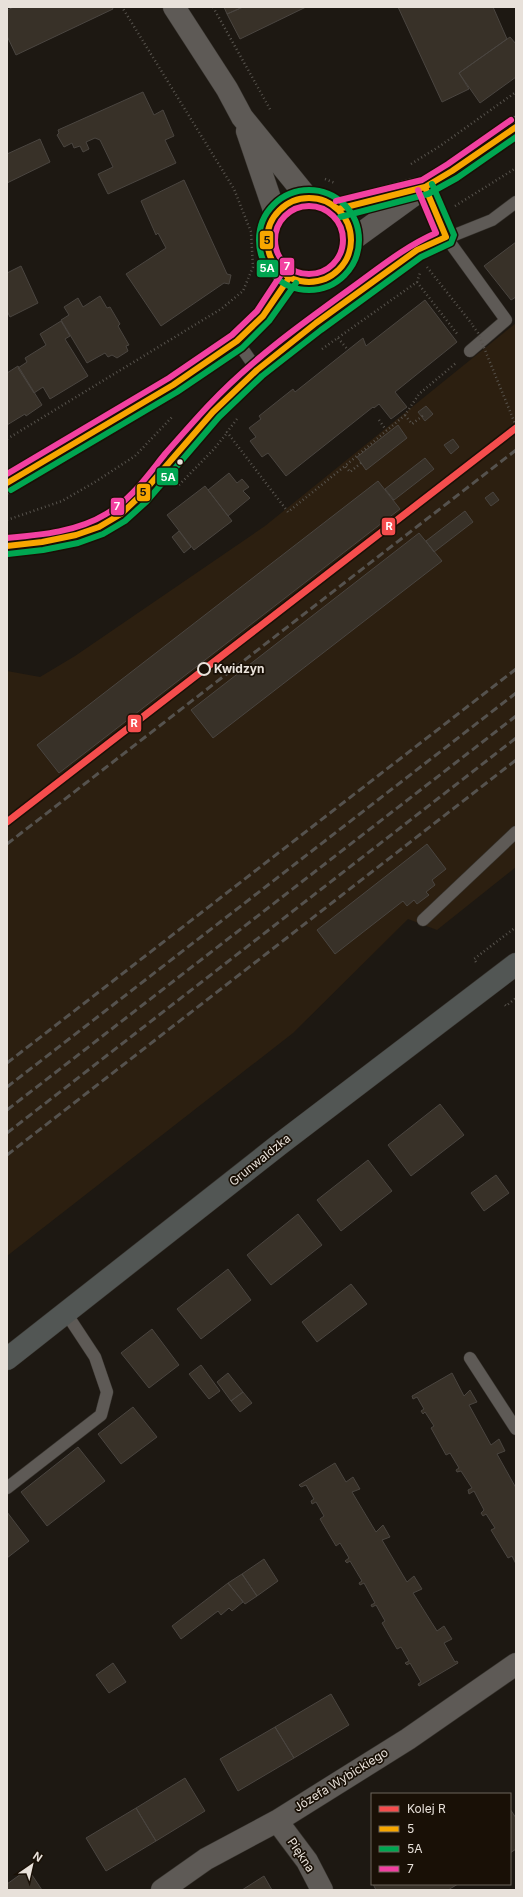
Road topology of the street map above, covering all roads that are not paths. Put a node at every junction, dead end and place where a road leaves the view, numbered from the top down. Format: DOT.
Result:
graph roads {
  1 [pos="174,7"];
  2 [pos="242,117"];
  3 [pos="516,127"];
  4 [pos="425,187"];
  5 [pos="307,197"];
  6 [pos="516,202"];
  7 [pos="338,209"];
  8 [pos="275,213"];
  9 [pos="446,237"];
  10 [pos="352,240"];
  11 [pos="289,278"];
  12 [pos="237,341"];
  13 [pos="470,351"];
  14 [pos="257,370"];
  15 [pos="7,483"];
  16 [pos="7,546"];
  17 [pos="516,832"];
  18 [pos="422,920"];
  19 [pos="516,964"];
  20 [pos="66,1313"];
  21 [pos="470,1358"];
  22 [pos="7,1359"];
  23 [pos="516,1429"];
  24 [pos="7,1488"];
  25 [pos="516,1664"];
  26 [pos="277,1821"];
  27 [pos="162,1890"];
  28 [pos="322,1890"];
  1 -- 2 [label="street"];
  2 -- 5 [label="street"];
  2 -- 8 [label="street"];
  3 -- 4 [label="street"];
  4 -- 7 [label="street"];
  4 -- 9 [label="lane"];
  4 -- 10 [label="street"];
  5 -- 7 [label="street"];
  5 -- 8 [label="street"];
  6 -- 9 [label="lane"];
  7 -- 10 [label="street"];
  8 -- 11 [label="street"];
  9 -- 13 [label="lane"];
  9 -- 14 [label="lane"];
  10 -- 11 [label="street"];
  11 -- 12 [label="street"];
  12 -- 14 [label="lane"];
  12 -- 15 [label="street"];
  14 -- 16 [label="lane"];
  17 -- 18 [label="lane"];
  19 -- 20 [label="main road, Grunwaldzka"];
  20 -- 22 [label="main road, Grunwaldzka"];
  20 -- 24 [label="lane"];
  21 -- 23 [label="lane"];
  25 -- 26 [label="street, Józefa Wybickiego"];
  26 -- 27 [label="street, Józefa Wybickiego"];
  26 -- 28 [label="street, Piękna"];
}
